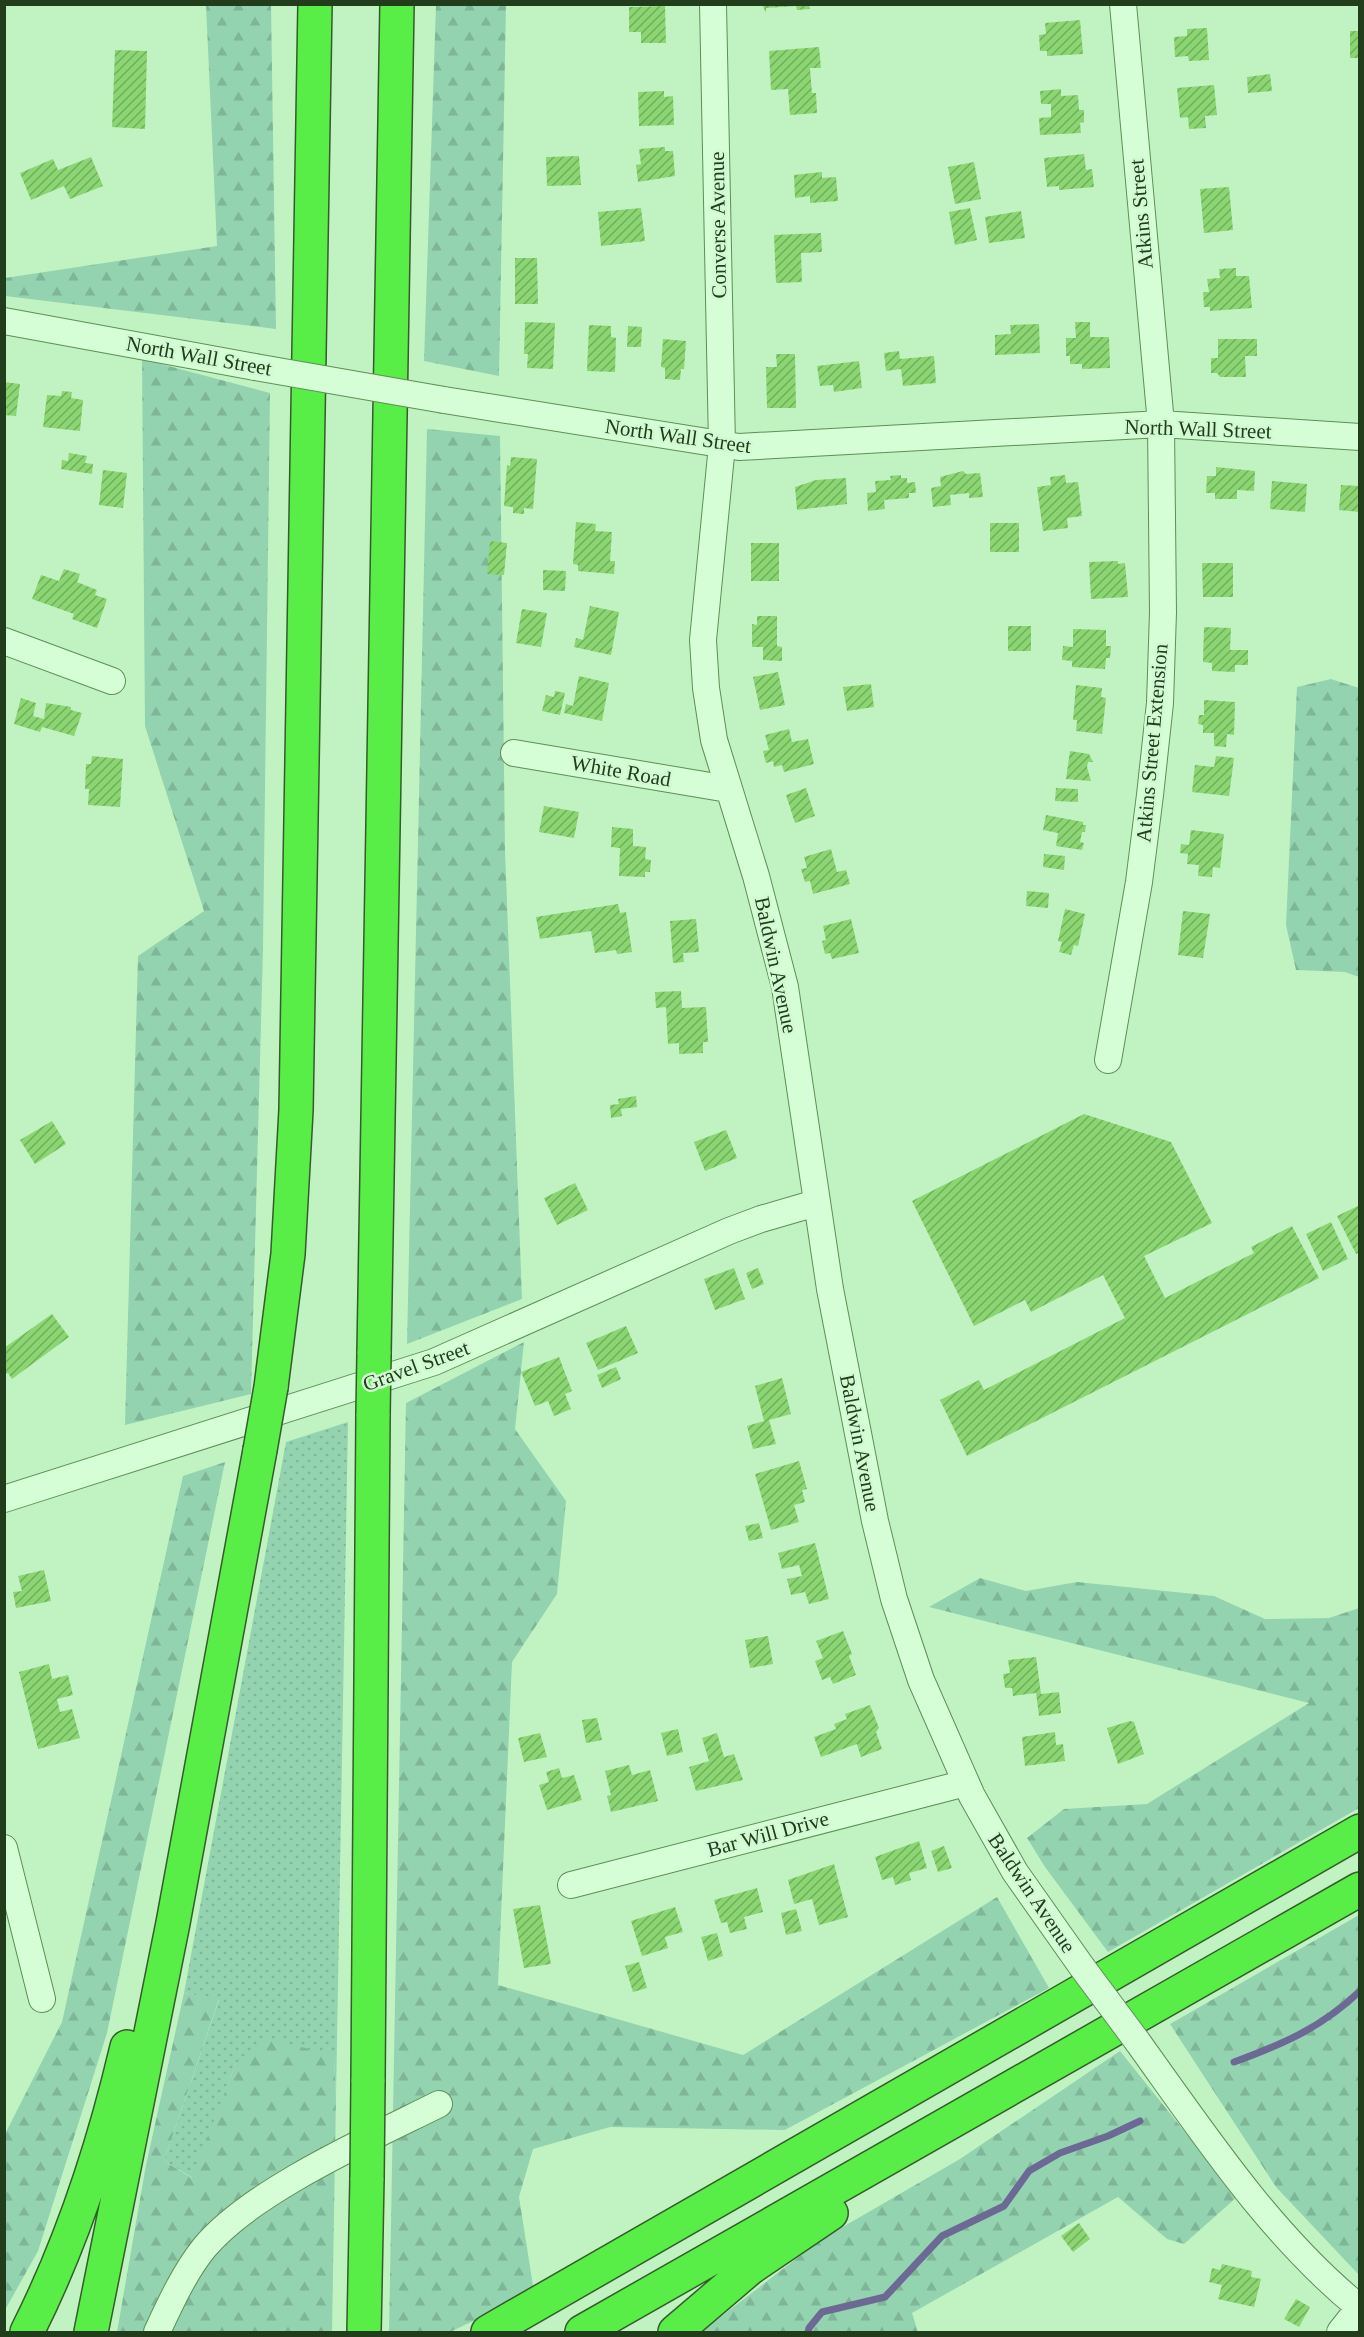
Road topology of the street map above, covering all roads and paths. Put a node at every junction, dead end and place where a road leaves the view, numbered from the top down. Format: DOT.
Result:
graph roads {
  1 [pos="315,4"];
  2 [pos="397,4"];
  3 [pos="712,4"];
  4 [pos="1123,4"];
  5 [pos="4,321"];
  6 [pos="1161,424"];
  7 [pos="1359,437"];
  8 [pos="722,445"];
  9 [pos="4,641"];
  10 [pos="112,681"];
  11 [pos="514,753"];
  12 [pos="728,789"];
  13 [pos="1108,1059"];
  14 [pos="816,1203"];
  15 [pos="4,1499"];
  16 [pos="966,1783"];
  17 [pos="1359,1831"];
  18 [pos="4,1848"];
  19 [pos="571,1885"];
  20 [pos="1359,1889"];
  21 [pos="173,1923"];
  22 [pos="42,1999"];
  23 [pos="438,2104"];
  24 [pos="933,2131"];
  25 [pos="1359,2308"];
  26 [pos="27,2332"];
  27 [pos="91,2332"];
  28 [pos="157,2332"];
  29 [pos="364,2332"];
  30 [pos="488,2332"];
  31 [pos="582,2332"];
  32 [pos="675,2332"];
  33 [pos="1340,2332"];
  1 -- 21 [label="highway, bridge"];
  2 -- 29 [label="highway, bridge"];
  3 -- 8 [label="street, Converse Avenue"];
  4 -- 6 [label="street, Atkins Street"];
  5 -- 8 [label="street, North Wall Street, bridge"];
  6 -- 7 [label="street, North Wall Street"];
  6 -- 8 [label="street, North Wall Street"];
  6 -- 13 [label="street, Atkins Street Extension"];
  8 -- 12 [label="street, Baldwin Avenue"];
  9 -- 10 [label="street"];
  11 -- 12 [label="street, White Road"];
  12 -- 14 [label="street, Baldwin Avenue"];
  14 -- 15 [label="street, Gravel Street"];
  14 -- 16 [label="street, Baldwin Avenue"];
  16 -- 19 [label="street, Bar Will Drive"];
  16 -- 25 [label="street, Baldwin Avenue, bridge"];
  17 -- 30 [label="highway"];
  18 -- 22 [label="street"];
  20 -- 24 [label="highway"];
  21 -- 26 [label="highway"];
  21 -- 27 [label="highway"];
  23 -- 28 [label="street"];
  24 -- 31 [label="highway"];
  24 -- 32 [label="highway"];
  25 -- 33 [label="street"];
}
